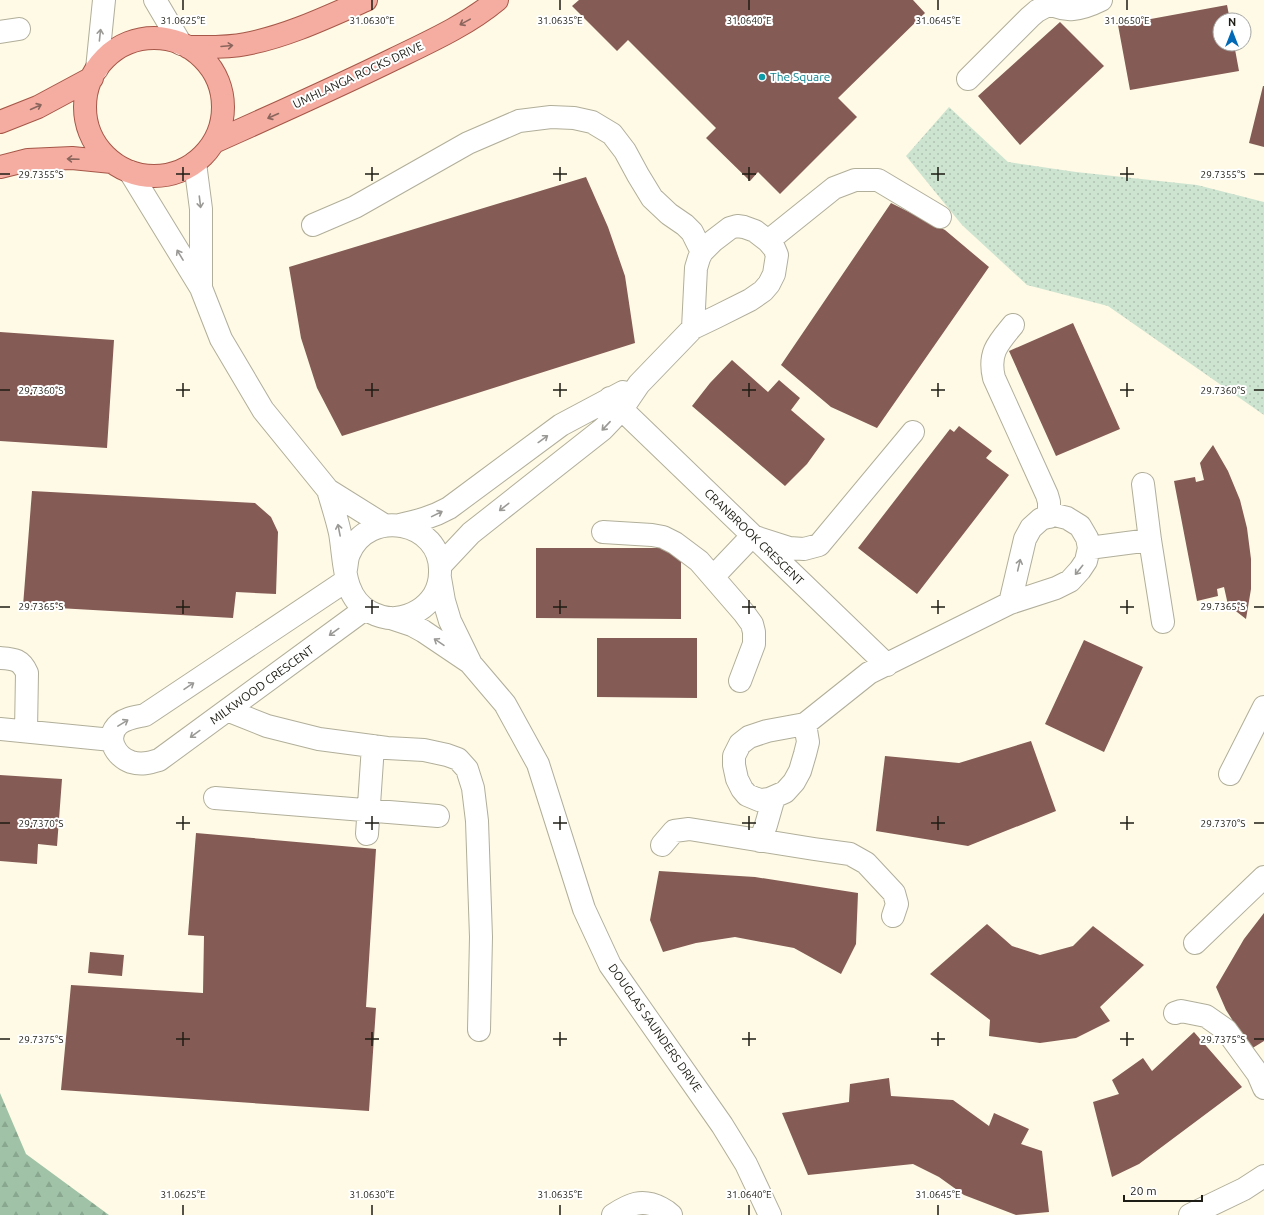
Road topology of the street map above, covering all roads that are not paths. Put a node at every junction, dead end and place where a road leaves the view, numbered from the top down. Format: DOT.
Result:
graph roads {
  1 [pos="104,0"];
  2 [pos="156,0"];
  3 [pos="366,0"];
  4 [pos="497,0"];
  5 [pos="1101,0"];
  6 [pos="1048,2"];
  7 [pos="185,46"];
  8 [pos="94,74"];
  9 [pos="968,79"];
  10 [pos="0,122"];
  11 [pos="214,142"];
  12 [pos="195,163"];
  13 [pos="0,167"];
  14 [pos="121,167"];
  15 [pos="940,217"];
  16 [pos="313,225"];
  17 [pos="768,241"];
  18 [pos="702,252"];
  19 [pos="200,288"];
  20 [pos="1013,325"];
  21 [pos="693,328"];
  22 [pos="616,404"];
  23 [pos="913,432"];
  24 [pos="1143,484"];
  25 [pos="328,490"];
  26 [pos="1049,517"];
  27 [pos="392,525"];
  28 [pos="603,532"];
  29 [pos="752,536"];
  30 [pos="1150,540"];
  31 [pos="1089,548"];
  32 [pos="440,572"];
  33 [pos="346,574"];
  34 [pos="713,576"];
  35 [pos="1010,603"];
  36 [pos="365,609"];
  37 [pos="391,618"];
  38 [pos="1163,622"];
  39 [pos="0,658"];
  40 [pos="471,664"];
  41 [pos="887,665"];
  42 [pos="740,681"];
  43 [pos="1264,707"];
  44 [pos="227,710"];
  45 [pos="805,724"];
  46 [pos="0,729"];
  47 [pos="26,731"];
  48 [pos="112,740"];
  49 [pos="373,746"];
  50 [pos="1230,774"];
  51 [pos="774,797"];
  52 [pos="215,798"];
  53 [pos="368,811"];
  54 [pos="438,816"];
  55 [pos="367,834"];
  56 [pos="760,841"];
  57 [pos="662,845"];
  58 [pos="1264,877"];
  59 [pos="893,916"];
  60 [pos="1195,942"];
  61 [pos="1175,1013"];
  62 [pos="479,1030"];
  63 [pos="1264,1088"];
  64 [pos="1264,1176"];
  65 [pos="613,1215"];
  66 [pos="671,1215"];
  67 [pos="770,1215"];
  68 [pos="1190,1215"];
  8 -- 1 [label="street, one-way"];
  2 -- 7 [label="street"];
  7 -- 3 [label="main road, one-way"];
  4 -- 11 [label="main road, UMHLANGA ROCKS DRIVE, one-way"];
  5 -- 6 [label="street"];
  6 -- 9 [label="street"];
  7 -- 8 [label="main road"];
  7 -- 11 [label="main road"];
  10 -- 8 [label="main road, one-way"];
  8 -- 14 [label="main road"];
  11 -- 12 [label="main road"];
  12 -- 14 [label="main road"];
  12 -- 19 [label="street, one-way"];
  14 -- 13 [label="main road, one-way"];
  19 -- 14 [label="street, one-way"];
  15 -- 17 [label="street"];
  16 -- 18 [label="street"];
  17 -- 18 [label="street"];
  17 -- 21 [label="street"];
  18 -- 21 [label="street"];
  19 -- 25 [label="street"];
  20 -- 26 [label="street"];
  21 -- 22 [label="street"];
  27 -- 22 [label="street, one-way"];
  22 -- 29 [label="street, CRANBROOK CRESCENT"];
  22 -- 32 [label="street, one-way"];
  23 -- 29 [label="street"];
  24 -- 30 [label="street"];
  25 -- 27 [label="street"];
  33 -- 25 [label="street, one-way"];
  26 -- 31 [label="street"];
  35 -- 26 [label="street, one-way"];
  27 -- 32 [label="street"];
  27 -- 33 [label="street"];
  28 -- 34 [label="street"];
  29 -- 34 [label="street"];
  29 -- 41 [label="street, CRANBROOK CRESCENT"];
  30 -- 31 [label="street"];
  30 -- 38 [label="street"];
  31 -- 35 [label="street, one-way"];
  32 -- 37 [label="street"];
  32 -- 40 [label="street, DOUGLAS SAUNDERS DRIVE"];
  33 -- 36 [label="street"];
  48 -- 33 [label="street, one-way"];
  34 -- 42 [label="street"];
  35 -- 41 [label="street"];
  36 -- 37 [label="street"];
  36 -- 44 [label="street, MILKWOOD CRESCENT, one-way"];
  40 -- 37 [label="street, DOUGLAS SAUNDERS DRIVE, one-way"];
  39 -- 47 [label="street"];
  40 -- 67 [label="street, DOUGLAS SAUNDERS DRIVE"];
  41 -- 45 [label="street"];
  43 -- 50 [label="street"];
  44 -- 48 [label="street, MILKWOOD CRESCENT, one-way"];
  44 -- 49 [label="street"];
  45 -- 51 [label="street"];
  45 -- 51 [label="street"];
  46 -- 47 [label="street"];
  47 -- 48 [label="street"];
  49 -- 53 [label="street"];
  49 -- 62 [label="street"];
  51 -- 56 [label="street"];
  52 -- 53 [label="street"];
  53 -- 54 [label="street"];
  53 -- 55 [label="street"];
  56 -- 57 [label="street"];
  56 -- 59 [label="street"];
  58 -- 60 [label="street"];
  61 -- 63 [label="street"];
  64 -- 68 [label="street"];
  65 -- 66 [label="street"];
}
